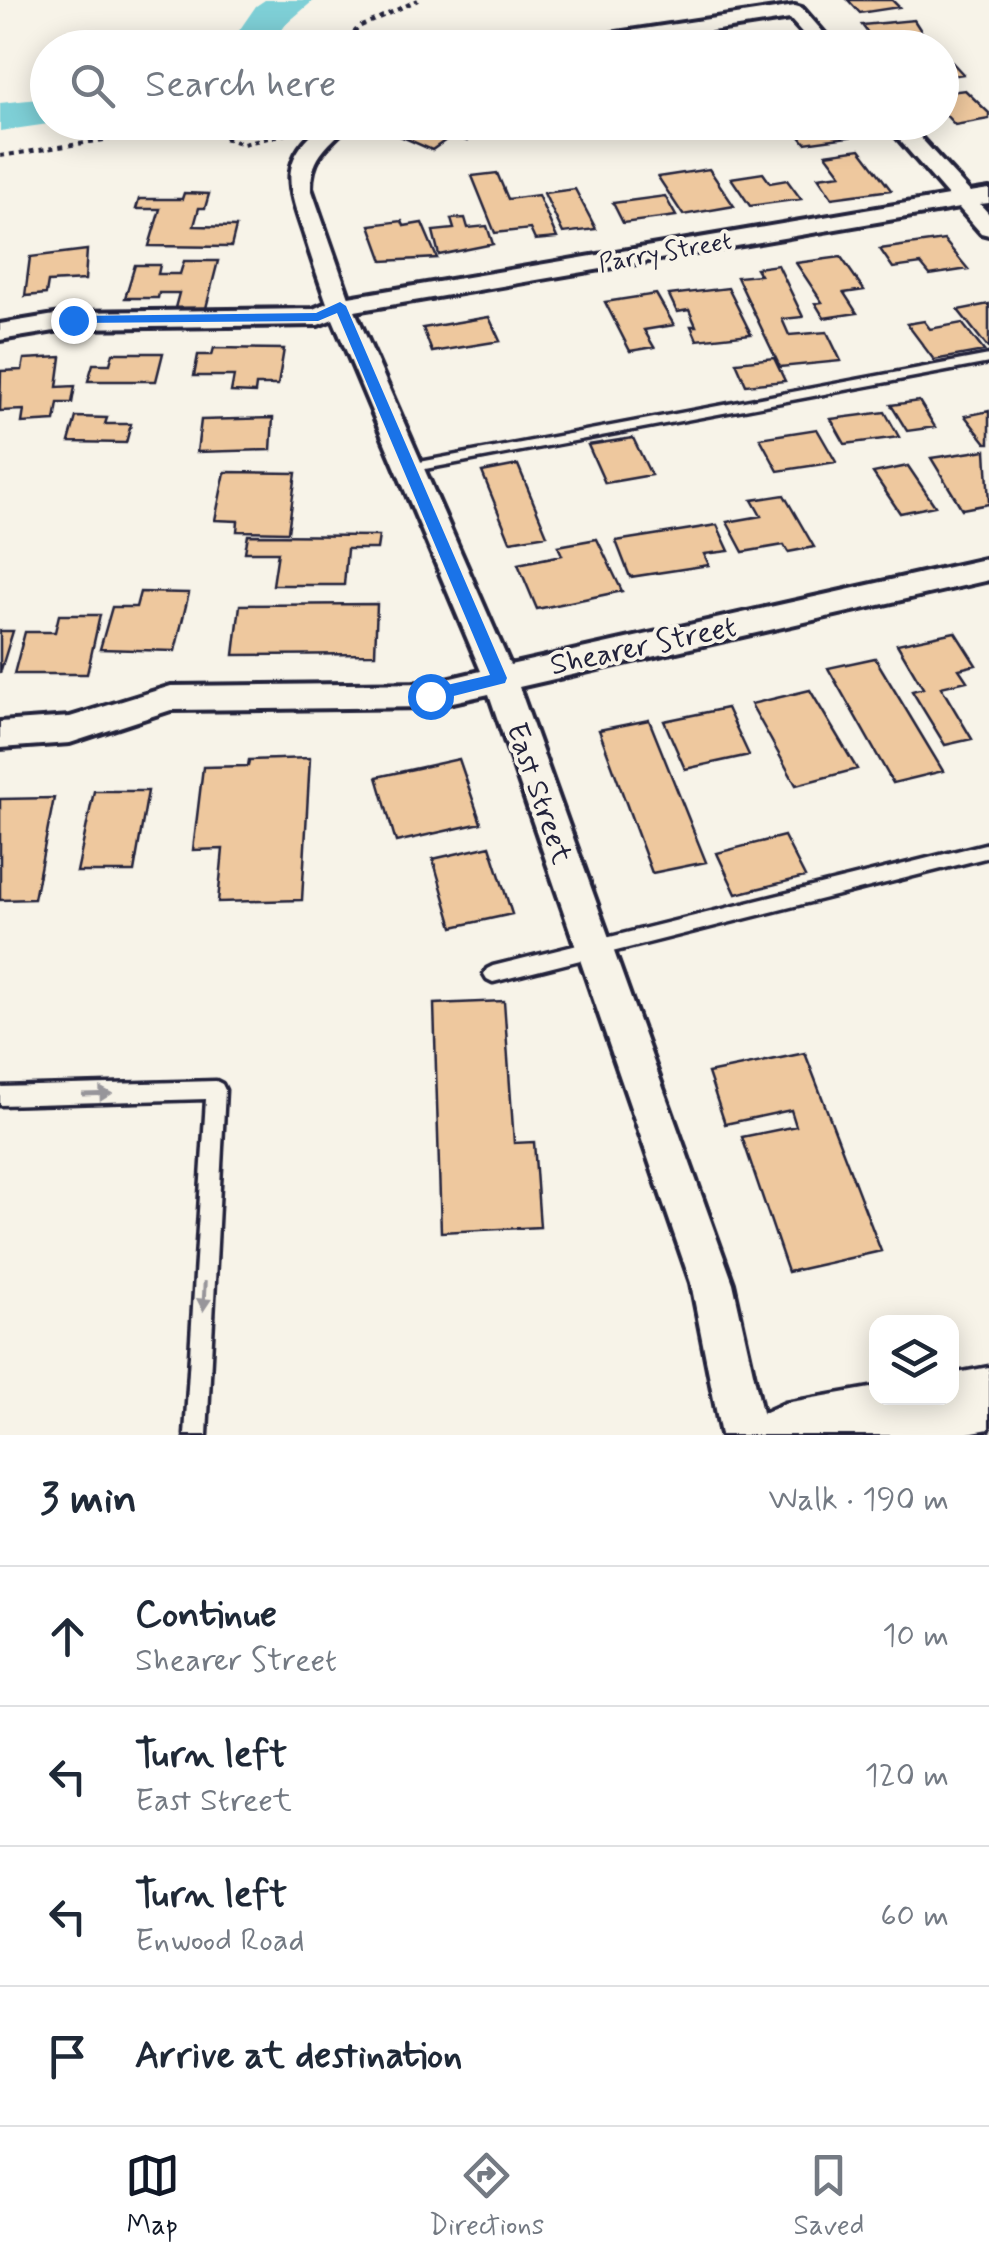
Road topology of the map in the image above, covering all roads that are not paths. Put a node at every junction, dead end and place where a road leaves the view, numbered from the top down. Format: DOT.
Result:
graph roads {
  1 [pos="676,30"];
  2 [pos="810,30"];
  3 [pos="320,140"];
  4 [pos="910,140"];
  5 [pos="989,196"];
  6 [pos="964,200"];
  7 [pos="989,228"];
  8 [pos="340,306"];
  9 [pos="0,332"];
  10 [pos="989,359"];
  11 [pos="409,468"];
  12 [pos="989,569"];
  13 [pos="500,678"];
  14 [pos="0,735"];
  15 [pos="989,850"];
  16 [pos="594,948"];
  17 [pos="493,974"];
  18 [pos="0,1096"];
  19 [pos="989,1398"];
  20 [pos="196,1435"];
  21 [pos="744,1435"];
  22 [pos="785,1435"];
  1 -- 2 [label="street"];
  3 -- 8 [label="street, East Street"];
  4 -- 6 [label="street"];
  5 -- 6 [label="street, Parry Street"];
  6 -- 7 [label="street"];
  6 -- 8 [label="street, Parry Street"];
  8 -- 9 [label="street, Parry Street"];
  8 -- 11 [label="street, East Street"];
  10 -- 11 [label="lane"];
  11 -- 13 [label="street, East Street"];
  12 -- 13 [label="street, Shearer Street"];
  13 -- 14 [label="street, Shearer Street"];
  13 -- 16 [label="street, East Street"];
  15 -- 16 [label="lane"];
  16 -- 17 [label="lane"];
  16 -- 21 [label="street, East Street"];
  18 -- 20 [label="lane, one-way"];
  19 -- 22 [label="main road"];
}
